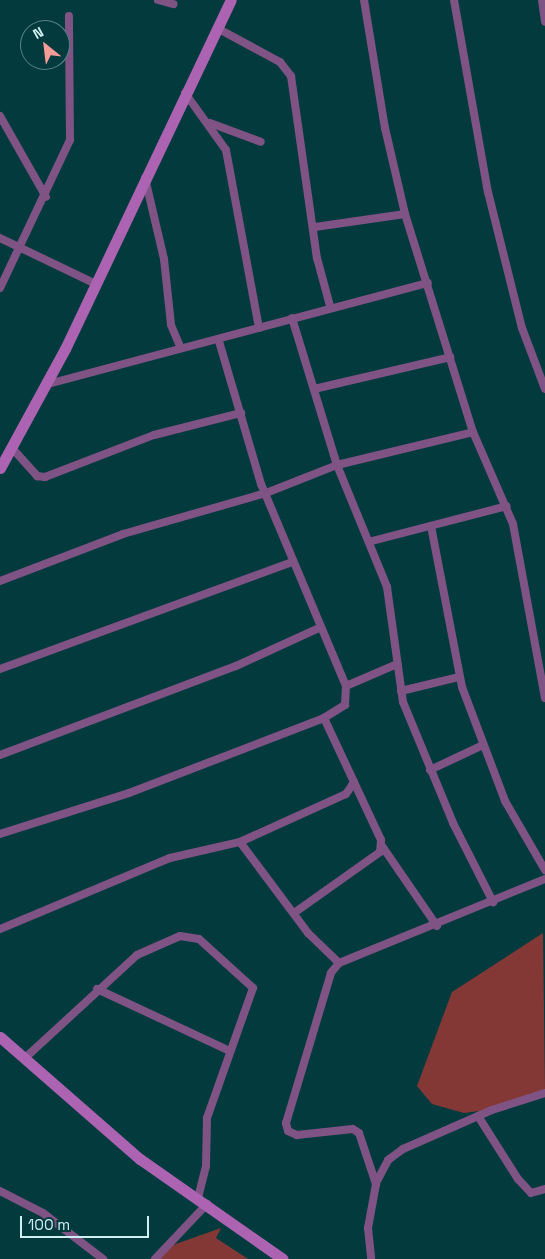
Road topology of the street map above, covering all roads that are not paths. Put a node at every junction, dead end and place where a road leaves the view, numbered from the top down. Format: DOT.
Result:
graph roads {
  1 [pos="158,0"];
  2 [pos="231,0"];
  3 [pos="364,0"];
  4 [pos="454,0"];
  5 [pos="542,0"];
  6 [pos="173,4"];
  7 [pos="69,16"];
  8 [pos="545,22"];
  9 [pos="217,28"];
  10 [pos="185,92"];
  11 [pos="0,116"];
  12 [pos="210,123"];
  13 [pos="261,142"];
  14 [pos="145,178"];
  15 [pos="46,197"];
  16 [pos="405,214"];
  17 [pos="315,227"];
  18 [pos="0,238"];
  19 [pos="20,247"];
  20 [pos="428,283"];
  21 [pos="96,284"];
  22 [pos="0,288"];
  23 [pos="330,306"];
  24 [pos="292,318"];
  25 [pos="259,328"];
  26 [pos="219,341"];
  27 [pos="180,348"];
  28 [pos="450,357"];
  29 [pos="48,384"];
  30 [pos="314,388"];
  31 [pos="545,389"];
  32 [pos="241,413"];
  33 [pos="473,432"];
  34 [pos="12,448"];
  35 [pos="337,465"];
  36 [pos="0,468"];
  37 [pos="266,493"];
  38 [pos="507,506"];
  39 [pos="431,526"];
  40 [pos="372,542"];
  41 [pos="290,563"];
  42 [pos="0,581"];
  43 [pos="319,628"];
  44 [pos="397,664"];
  45 [pos="0,669"];
  46 [pos="459,677"];
  47 [pos="346,686"];
  48 [pos="401,691"];
  49 [pos="545,698"];
  50 [pos="324,718"];
  51 [pos="483,745"];
  52 [pos="0,755"];
  53 [pos="430,770"];
  54 [pos="354,782"];
  55 [pos="0,834"];
  56 [pos="240,842"];
  57 [pos="382,846"];
  58 [pos="545,870"];
  59 [pos="545,879"];
  60 [pos="493,902"];
  61 [pos="294,913"];
  62 [pos="437,926"];
  63 [pos="0,928"];
  64 [pos="339,964"];
  65 [pos="97,989"];
  66 [pos="0,1038"];
  67 [pos="228,1050"];
  68 [pos="25,1058"];
  69 [pos="545,1093"];
  70 [pos="478,1116"];
  71 [pos="376,1184"];
  72 [pos="545,1189"];
  73 [pos="0,1191"];
  74 [pos="202,1201"];
  75 [pos="103,1259"];
  76 [pos="155,1259"];
  77 [pos="282,1259"];
  78 [pos="371,1259"];
  1 -- 6 [label="street"];
  2 -- 9 [label="street"];
  3 -- 16 [label="street"];
  4 -- 31 [label="street"];
  5 -- 8 [label="street"];
  7 -- 15 [label="street"];
  9 -- 10 [label="street"];
  9 -- 17 [label="street"];
  10 -- 12 [label="street"];
  10 -- 14 [label="street"];
  11 -- 15 [label="street"];
  12 -- 13 [label="street"];
  12 -- 25 [label="street"];
  14 -- 21 [label="street"];
  14 -- 27 [label="street"];
  15 -- 19 [label="street"];
  16 -- 17 [label="street"];
  16 -- 20 [label="street"];
  17 -- 23 [label="street"];
  18 -- 19 [label="street"];
  19 -- 21 [label="street"];
  19 -- 22 [label="street"];
  20 -- 23 [label="street"];
  20 -- 28 [label="street"];
  21 -- 29 [label="street"];
  23 -- 24 [label="street"];
  24 -- 25 [label="street"];
  24 -- 30 [label="street"];
  25 -- 26 [label="street"];
  26 -- 27 [label="street"];
  26 -- 32 [label="street"];
  27 -- 29 [label="street"];
  28 -- 30 [label="street"];
  28 -- 33 [label="street"];
  29 -- 34 [label="street"];
  30 -- 35 [label="street"];
  32 -- 34 [label="street"];
  32 -- 37 [label="street"];
  33 -- 35 [label="street"];
  33 -- 38 [label="street"];
  34 -- 36 [label="street"];
  35 -- 37 [label="street"];
  35 -- 40 [label="street"];
  37 -- 41 [label="street"];
  37 -- 42 [label="street"];
  38 -- 39 [label="street"];
  38 -- 49 [label="street"];
  39 -- 40 [label="street"];
  39 -- 46 [label="street"];
  40 -- 44 [label="street"];
  41 -- 43 [label="street"];
  41 -- 45 [label="street"];
  43 -- 47 [label="street"];
  43 -- 52 [label="street"];
  44 -- 47 [label="street"];
  44 -- 48 [label="street"];
  46 -- 48 [label="street"];
  46 -- 51 [label="street"];
  47 -- 50 [label="street"];
  48 -- 53 [label="street"];
  50 -- 54 [label="street"];
  50 -- 55 [label="street"];
  51 -- 53 [label="street"];
  51 -- 58 [label="street"];
  53 -- 60 [label="street"];
  54 -- 56 [label="street"];
  54 -- 57 [label="street"];
  56 -- 61 [label="street"];
  56 -- 63 [label="street"];
  57 -- 61 [label="street"];
  57 -- 62 [label="street"];
  59 -- 60 [label="street"];
  60 -- 62 [label="street"];
  61 -- 64 [label="street"];
  62 -- 64 [label="street"];
  64 -- 71 [label="street"];
  65 -- 67 [label="street"];
  65 -- 67 [label="street"];
  65 -- 68 [label="street"];
  66 -- 68 [label="street"];
  67 -- 74 [label="street"];
  68 -- 74 [label="street"];
  69 -- 70 [label="street"];
  70 -- 71 [label="street"];
  70 -- 72 [label="street"];
  71 -- 78 [label="street"];
  73 -- 75 [label="street"];
  74 -- 76 [label="street"];
  74 -- 77 [label="street"];
}
